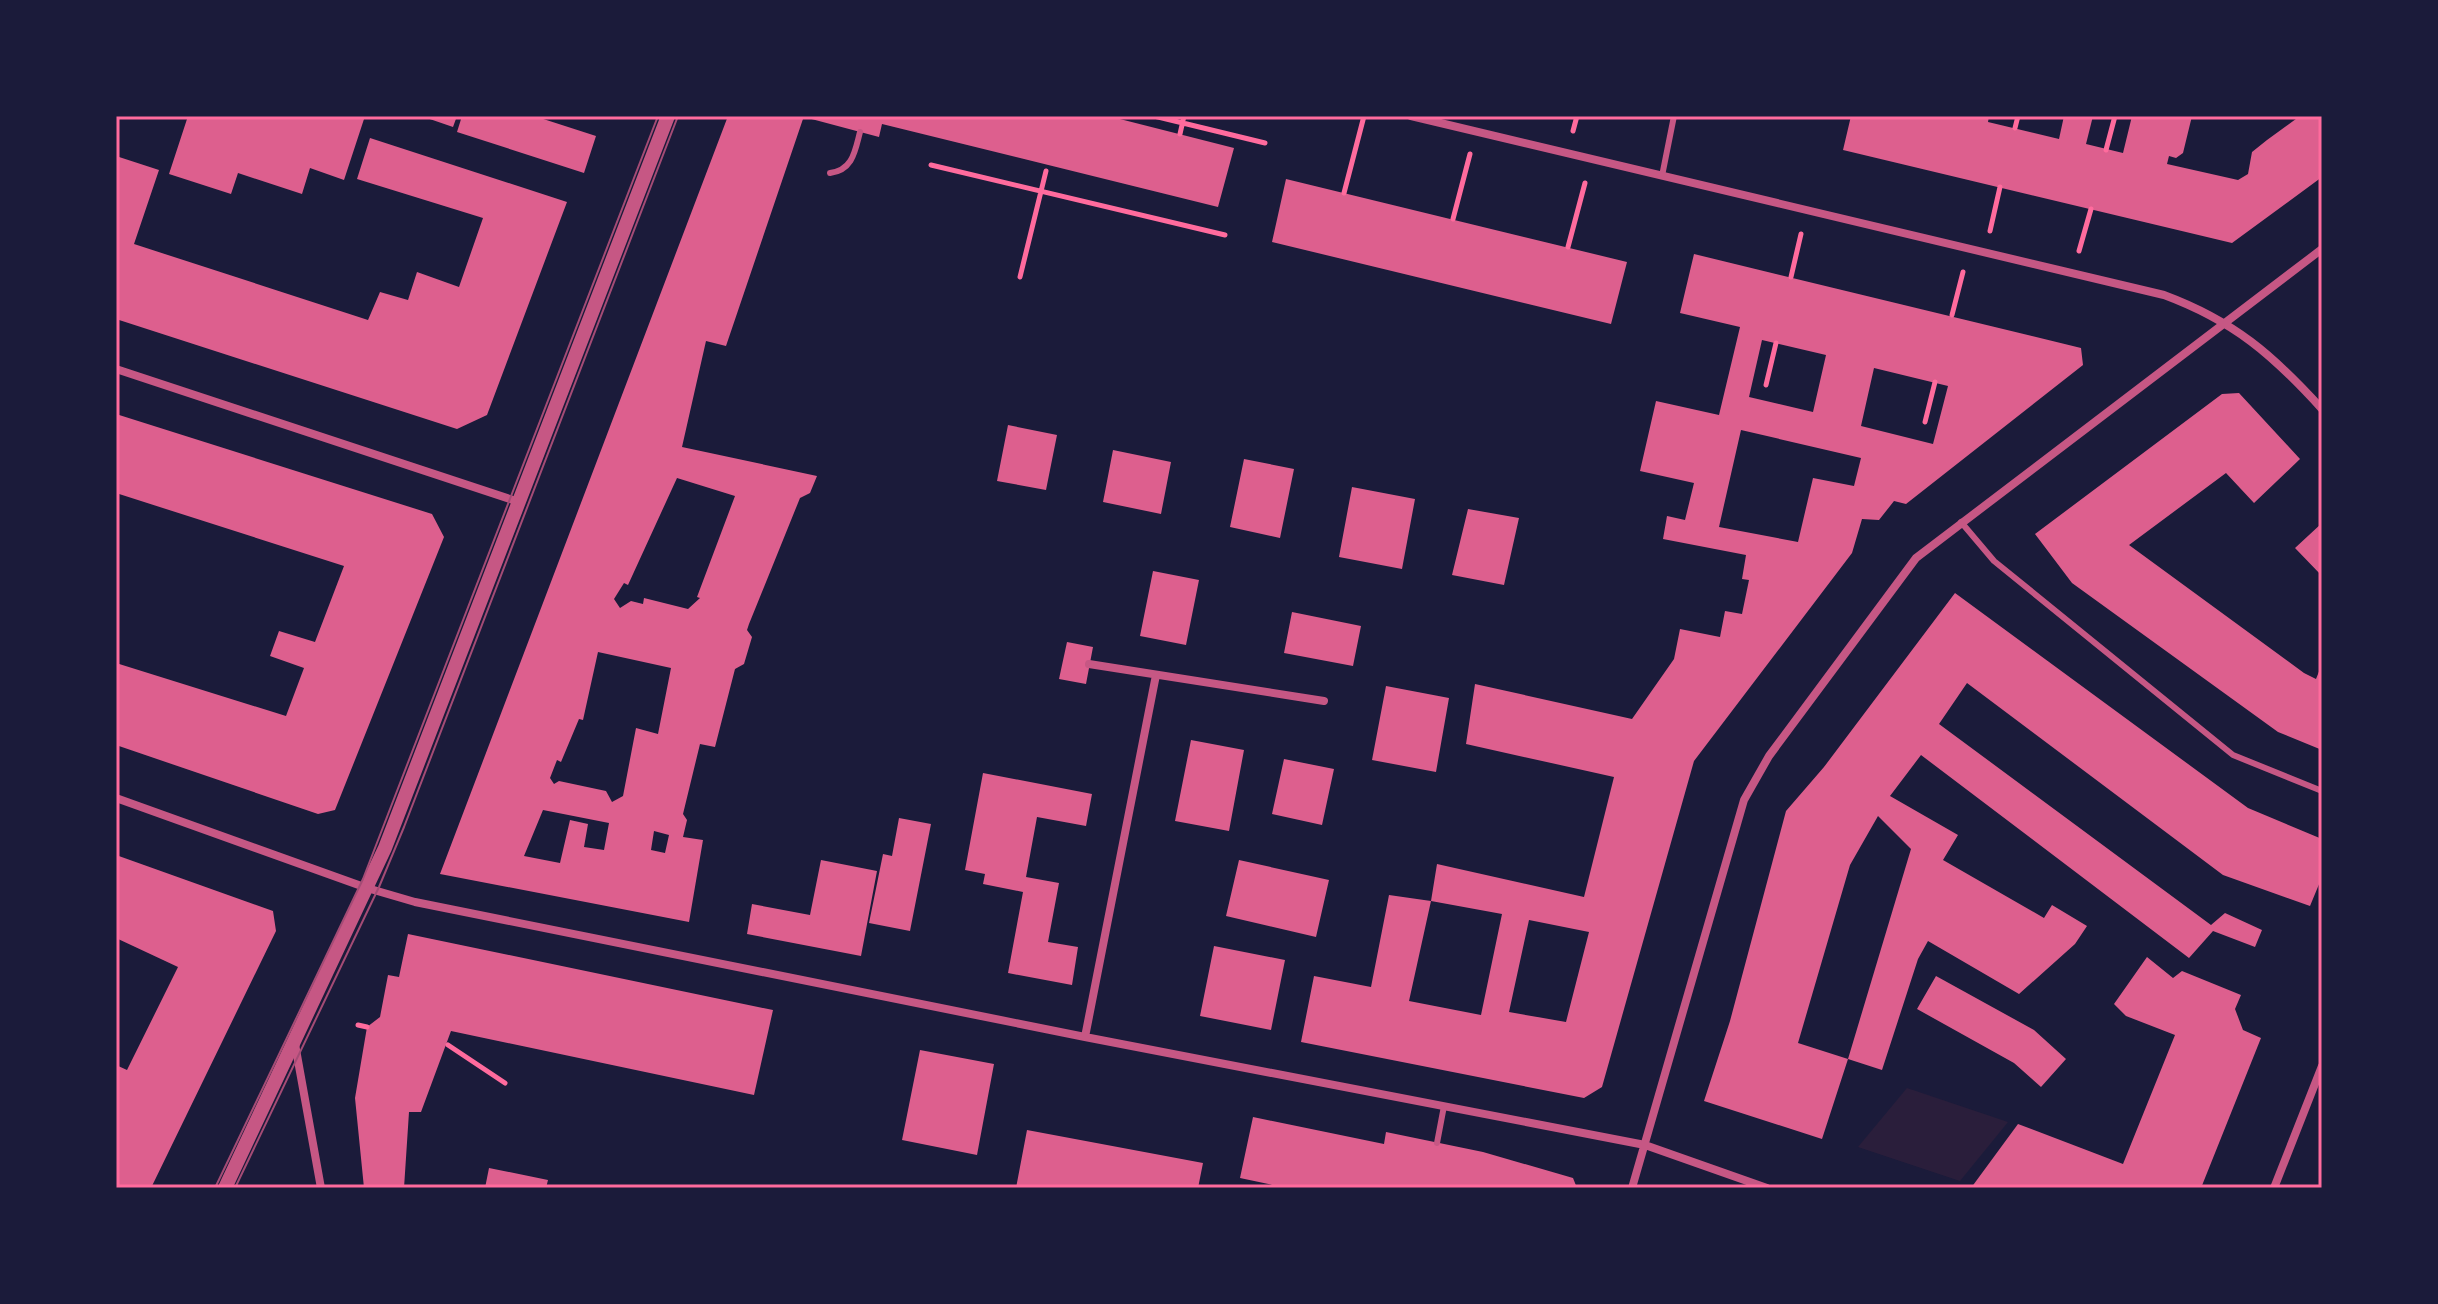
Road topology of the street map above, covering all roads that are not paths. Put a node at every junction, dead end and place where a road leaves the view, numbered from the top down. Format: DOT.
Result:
graph roads {
  1 [pos="668,116"];
  2 [pos="1411,116"];
  3 [pos="1674,116"];
  4 [pos="860,132"];
  5 [pos="830,173"];
  6 [pos="1662,176"];
  7 [pos="2322,249"];
  8 [pos="2227,323"];
  9 [pos="116,369"];
  10 [pos="2322,409"];
  11 [pos="520,502"];
  12 [pos="1961,522"];
  13 [pos="1089,664"];
  14 [pos="1156,675"];
  15 [pos="1324,701"];
  16 [pos="2322,791"];
  17 [pos="116,798"];
  18 [pos="367,888"];
  19 [pos="1085,1037"];
  20 [pos="295,1044"];
  21 [pos="2322,1066"];
  22 [pos="1444,1106"];
  23 [pos="1437,1143"];
  24 [pos="1645,1145"];
  25 [pos="225,1188"];
  26 [pos="321,1188"];
  27 [pos="1632,1188"];
  28 [pos="1767,1188"];
  29 [pos="2274,1188"];
  1 -- 11 [label="street"];
  2 -- 6 [label="street"];
  3 -- 6 [label="lane"];
  4 -- 5 [label="lane"];
  6 -- 8 [label="street"];
  7 -- 8 [label="street"];
  8 -- 10 [label="street"];
  8 -- 12 [label="street"];
  9 -- 11 [label="street"];
  11 -- 18 [label="street"];
  12 -- 16 [label="lane"];
  12 -- 24 [label="street"];
  13 -- 14 [label="street"];
  14 -- 15 [label="street"];
  14 -- 19 [label="street"];
  17 -- 18 [label="street"];
  18 -- 19 [label="street"];
  18 -- 20 [label="street"];
  19 -- 22 [label="street"];
  20 -- 25 [label="street"];
  20 -- 26 [label="street"];
  21 -- 29 [label="street"];
  22 -- 23 [label="lane"];
  22 -- 24 [label="street"];
  24 -- 27 [label="street"];
  24 -- 28 [label="street"];
}
